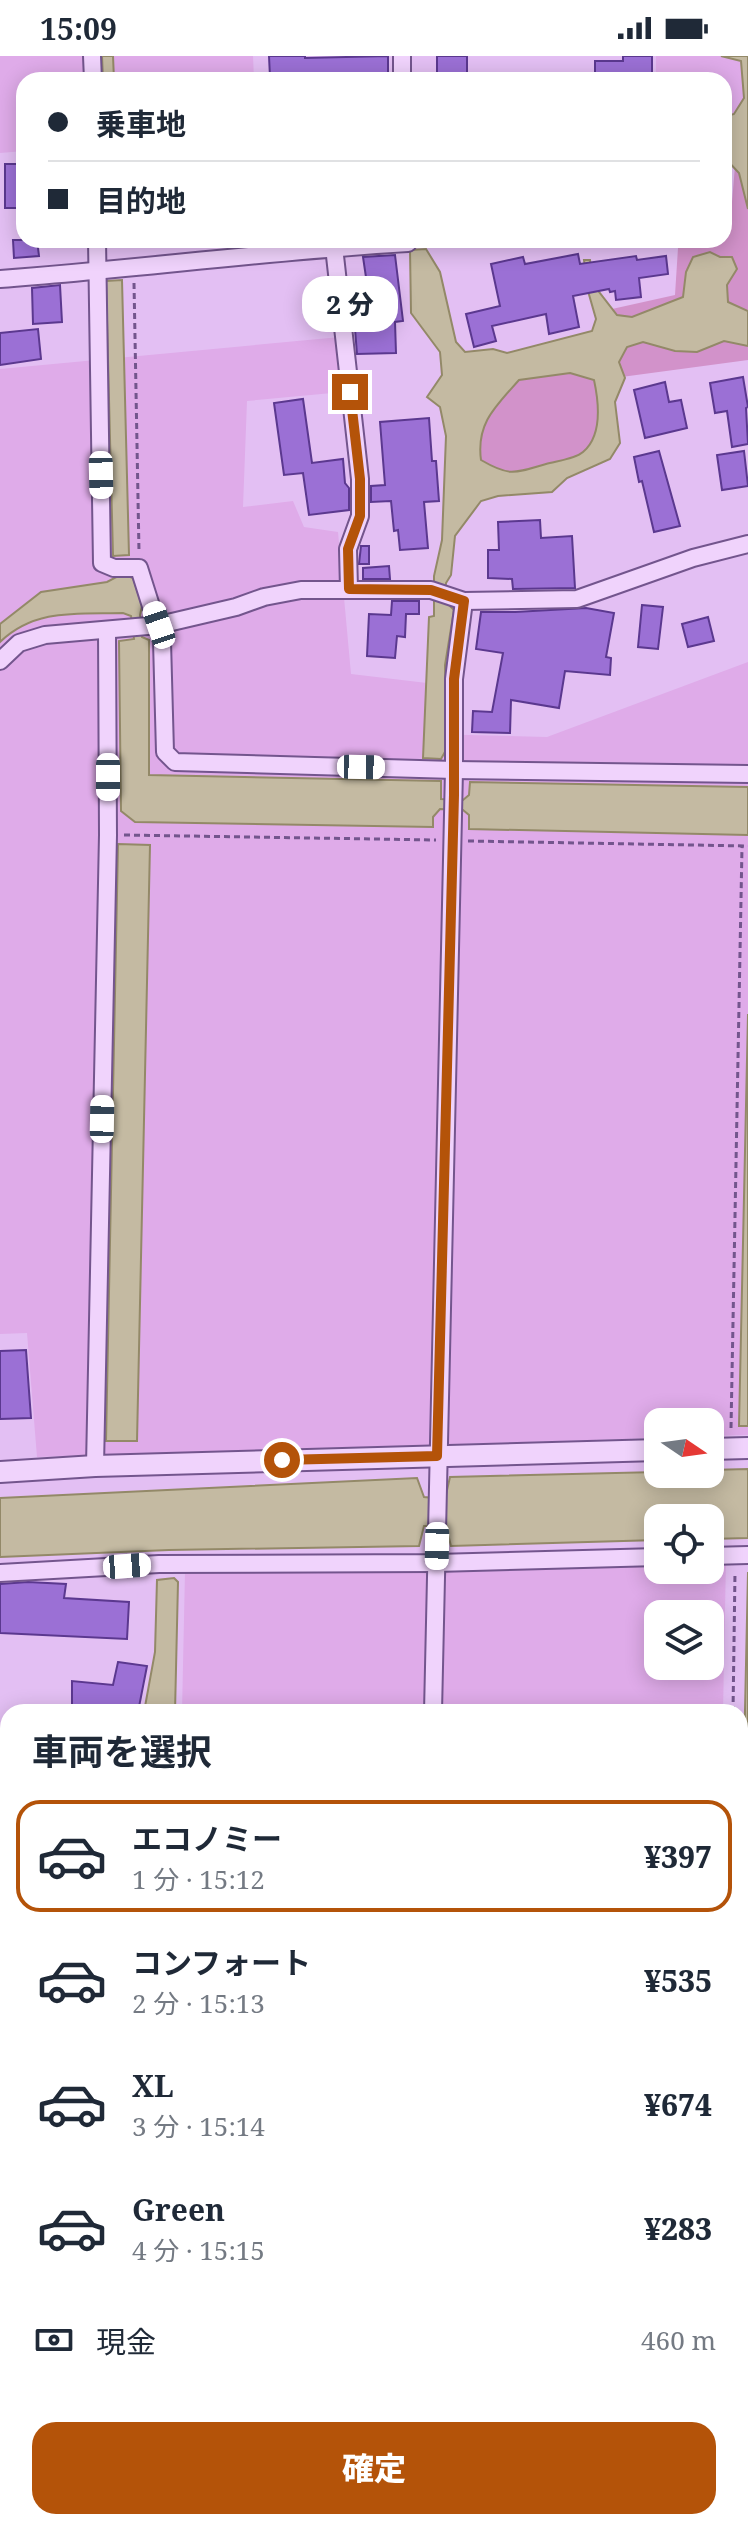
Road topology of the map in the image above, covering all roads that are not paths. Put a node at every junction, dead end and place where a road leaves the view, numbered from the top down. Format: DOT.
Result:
graph roads {
  1 [pos="97,248"];
  2 [pos="324,248"];
  3 [pos="334,248"];
  4 [pos="98,272"];
  5 [pos="0,279"];
  6 [pos="748,544"];
  7 [pos="349,589"];
  8 [pos="457,598"];
  9 [pos="144,626"];
  10 [pos="107,631"];
  11 [pos="0,661"];
  12 [pos="454,770"];
  13 [pos="748,774"];
  14 [pos="748,1448"];
  15 [pos="724,1449"];
  16 [pos="644,1450"];
  17 [pos="437,1456"];
  18 [pos="95,1466"];
  19 [pos="0,1472"];
  20 [pos="644,1557"];
  21 [pos="436,1563"];
  22 [pos="0,1573"];
  23 [pos="433,1704"];
  1 -- 4 [label="street"];
  2 -- 4 [label="street"];
  3 -- 7 [label="street"];
  4 -- 5 [label="street"];
  4 -- 9 [label="street"];
  6 -- 8 [label="street"];
  7 -- 8 [label="street"];
  7 -- 9 [label="street"];
  8 -- 12 [label="street"];
  9 -- 10 [label="street"];
  9 -- 12 [label="street"];
  10 -- 11 [label="street"];
  10 -- 18 [label="street"];
  12 -- 13 [label="street"];
  12 -- 17 [label="street"];
  14 -- 15 [label="street"];
  16 -- 17 [label="street"];
  17 -- 18 [label="street"];
  17 -- 21 [label="street"];
  18 -- 19 [label="street"];
  20 -- 21 [label="street"];
  21 -- 22 [label="street"];
  21 -- 23 [label="street"];
}
